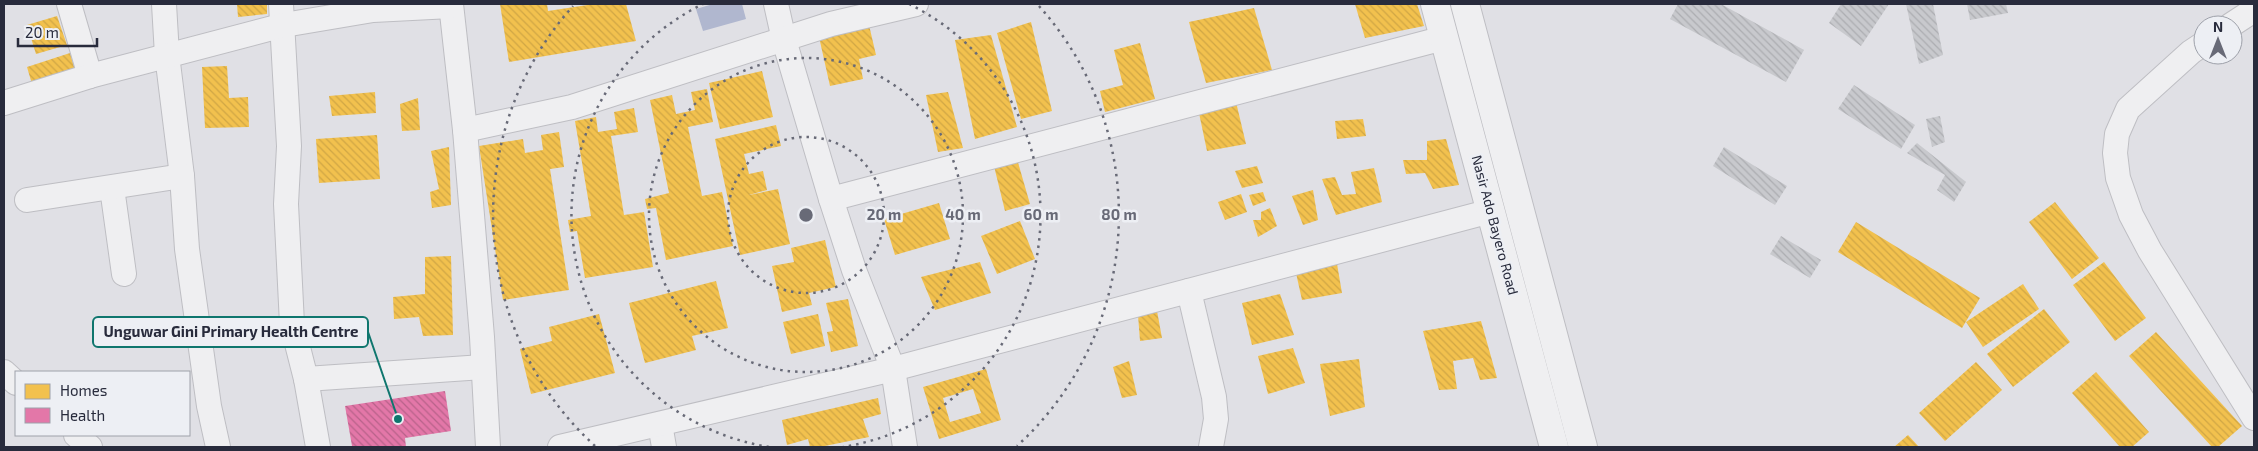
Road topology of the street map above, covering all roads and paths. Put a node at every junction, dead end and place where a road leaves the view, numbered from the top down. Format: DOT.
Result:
graph roads {
  1 [pos="69,4"];
  2 [pos="164,4"];
  3 [pos="776,4"];
  4 [pos="916,4"];
  5 [pos="1435,4"];
  6 [pos="1466,4"];
  7 [pos="452,5"];
  8 [pos="2254,10"];
  9 [pos="283,14"];
  10 [pos="2243,17"];
  11 [pos="1444,38"];
  12 [pos="784,40"];
  13 [pos="2193,51"];
  14 [pos="167,55"];
  15 [pos="90,76"];
  16 [pos="4,103"];
  17 [pos="465,130"];
  18 [pos="182,176"];
  19 [pos="112,188"];
  20 [pos="831,199"];
  21 [pos="27,200"];
  22 [pos="1491,211"];
  23 [pos="124,274"];
  24 [pos="1189,291"];
  25 [pos="484,367"];
  26 [pos="893,369"];
  27 [pos="4,372"];
  28 [pos="306,379"];
  29 [pos="15,382"];
  30 [pos="2254,418"];
  31 [pos="660,424"];
  32 [pos="77,436"];
  33 [pos="90,447"];
  34 [pos="218,447"];
  35 [pos="318,447"];
  36 [pos="488,447"];
  37 [pos="560,447"];
  38 [pos="664,447"];
  39 [pos="904,447"];
  40 [pos="1211,447"];
  41 [pos="1554,447"];
  42 [pos="1582,447"];
  1 -- 15 [label="street"];
  2 -- 14 [label="street"];
  3 -- 12 [label="street"];
  4 -- 12 [label="street"];
  5 -- 11 [label="street, Nasir Ado Bayero Road"];
  6 -- 42 [label="street"];
  7 -- 9 [label="street"];
  7 -- 17 [label="street"];
  8 -- 10 [label="street"];
  9 -- 14 [label="street"];
  9 -- 28 [label="street"];
  11 -- 20 [label="street"];
  11 -- 22 [label="street, Nasir Ado Bayero Road"];
  12 -- 17 [label="street"];
  12 -- 20 [label="street"];
  13 -- 30 [label="street"];
  14 -- 15 [label="street"];
  14 -- 18 [label="street"];
  15 -- 16 [label="street"];
  17 -- 25 [label="street"];
  18 -- 19 [label="street"];
  18 -- 34 [label="street"];
  19 -- 21 [label="street"];
  19 -- 23 [label="street"];
  20 -- 26 [label="street"];
  22 -- 24 [label="street"];
  22 -- 41 [label="street, Nasir Ado Bayero Road"];
  24 -- 26 [label="street"];
  24 -- 40 [label="street"];
  25 -- 28 [label="street"];
  25 -- 36 [label="street"];
  26 -- 31 [label="street"];
  26 -- 39 [label="street"];
  27 -- 29 [label="street"];
  28 -- 35 [label="street"];
  31 -- 37 [label="street"];
  31 -- 38 [label="street"];
  32 -- 33 [label="street"];
}
